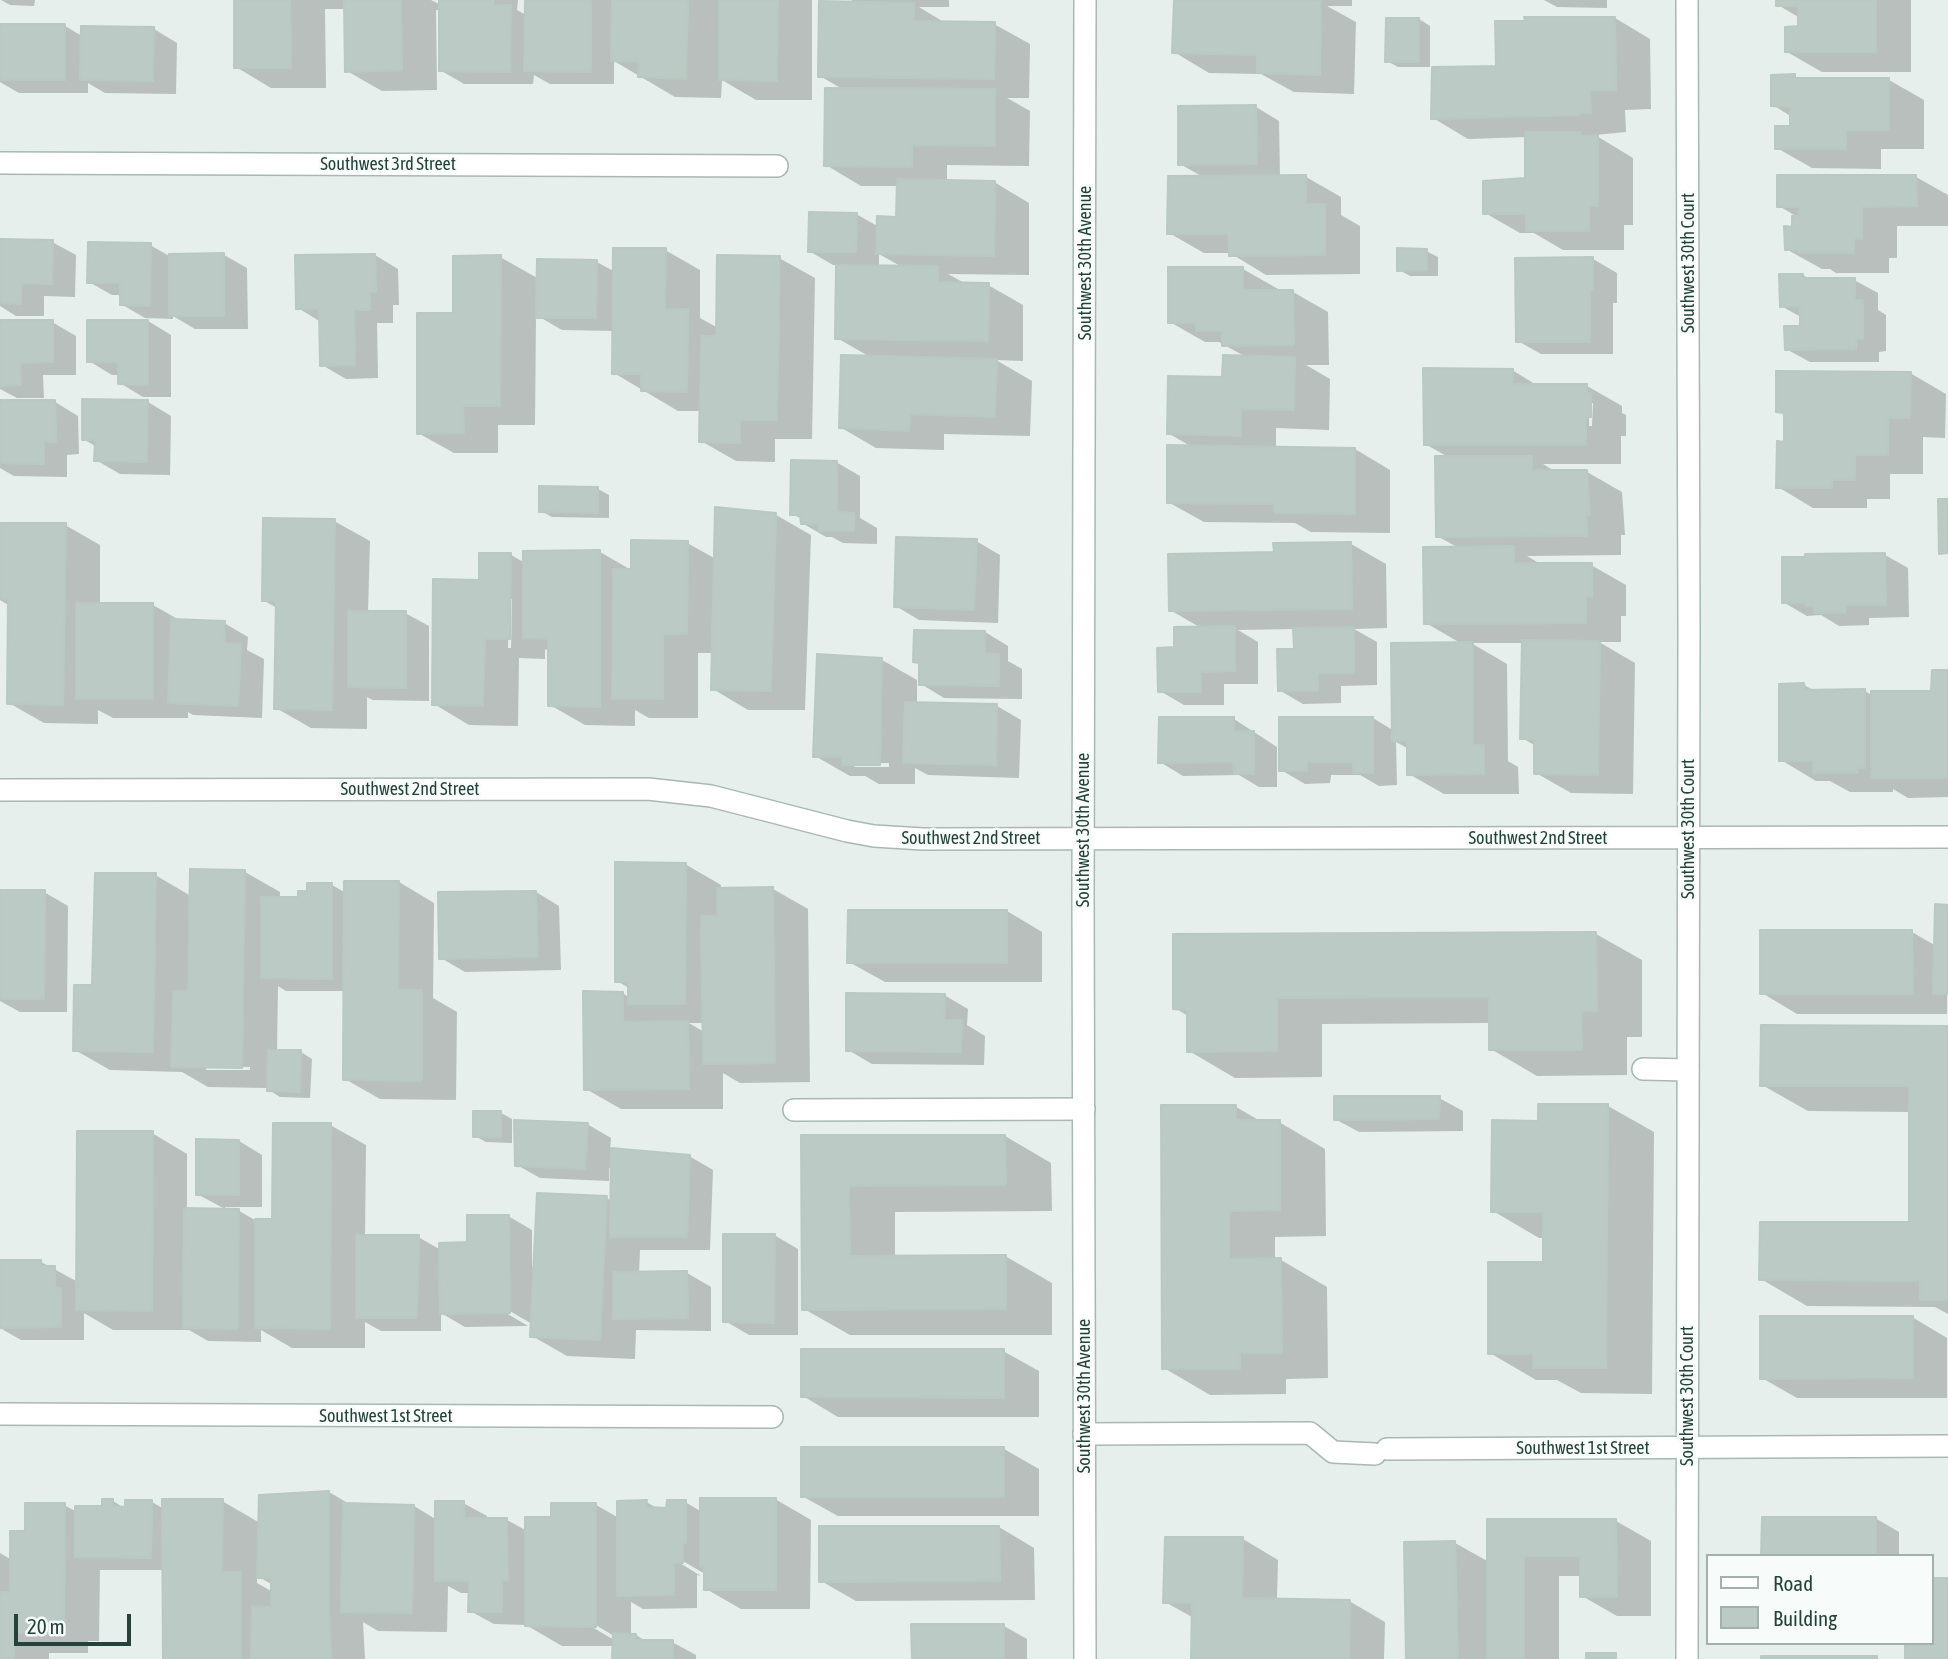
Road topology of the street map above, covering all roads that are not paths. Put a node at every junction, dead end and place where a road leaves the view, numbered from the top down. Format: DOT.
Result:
graph roads {
  1 [pos="1085,0"];
  2 [pos="1687,0"];
  3 [pos="0,163"];
  4 [pos="777,166"];
  5 [pos="0,790"];
  6 [pos="1948,837"];
  7 [pos="1083,838"];
  8 [pos="1688,838"];
  9 [pos="1643,1069"];
  10 [pos="1688,1070"];
  11 [pos="1084,1109"];
  12 [pos="794,1110"];
  13 [pos="0,1414"];
  14 [pos="772,1417"];
  15 [pos="1084,1434"];
  16 [pos="1948,1446"];
  17 [pos="1687,1448"];
  18 [pos="1085,1659"];
  19 [pos="1687,1659"];
  1 -- 7 [label="street, Southwest 30th Avenue"];
  2 -- 8 [label="street, Southwest 30th Court"];
  3 -- 4 [label="street, Southwest 3rd Street"];
  5 -- 7 [label="street, Southwest 2nd Street"];
  6 -- 8 [label="street, Southwest 2nd Street"];
  7 -- 8 [label="street, Southwest 2nd Street"];
  7 -- 11 [label="street, Southwest 30th Avenue"];
  8 -- 10 [label="street, Southwest 30th Court"];
  9 -- 10 [label="street"];
  10 -- 17 [label="street, Southwest 30th Court"];
  11 -- 12 [label="street"];
  11 -- 15 [label="street, Southwest 30th Avenue"];
  13 -- 14 [label="street, Southwest 1st Street"];
  15 -- 17 [label="street, Southwest 1st Street"];
  15 -- 18 [label="street, Southwest 30th Avenue"];
  16 -- 17 [label="street, Southwest 1st Street"];
  17 -- 19 [label="street, Southwest 30th Court"];
}
